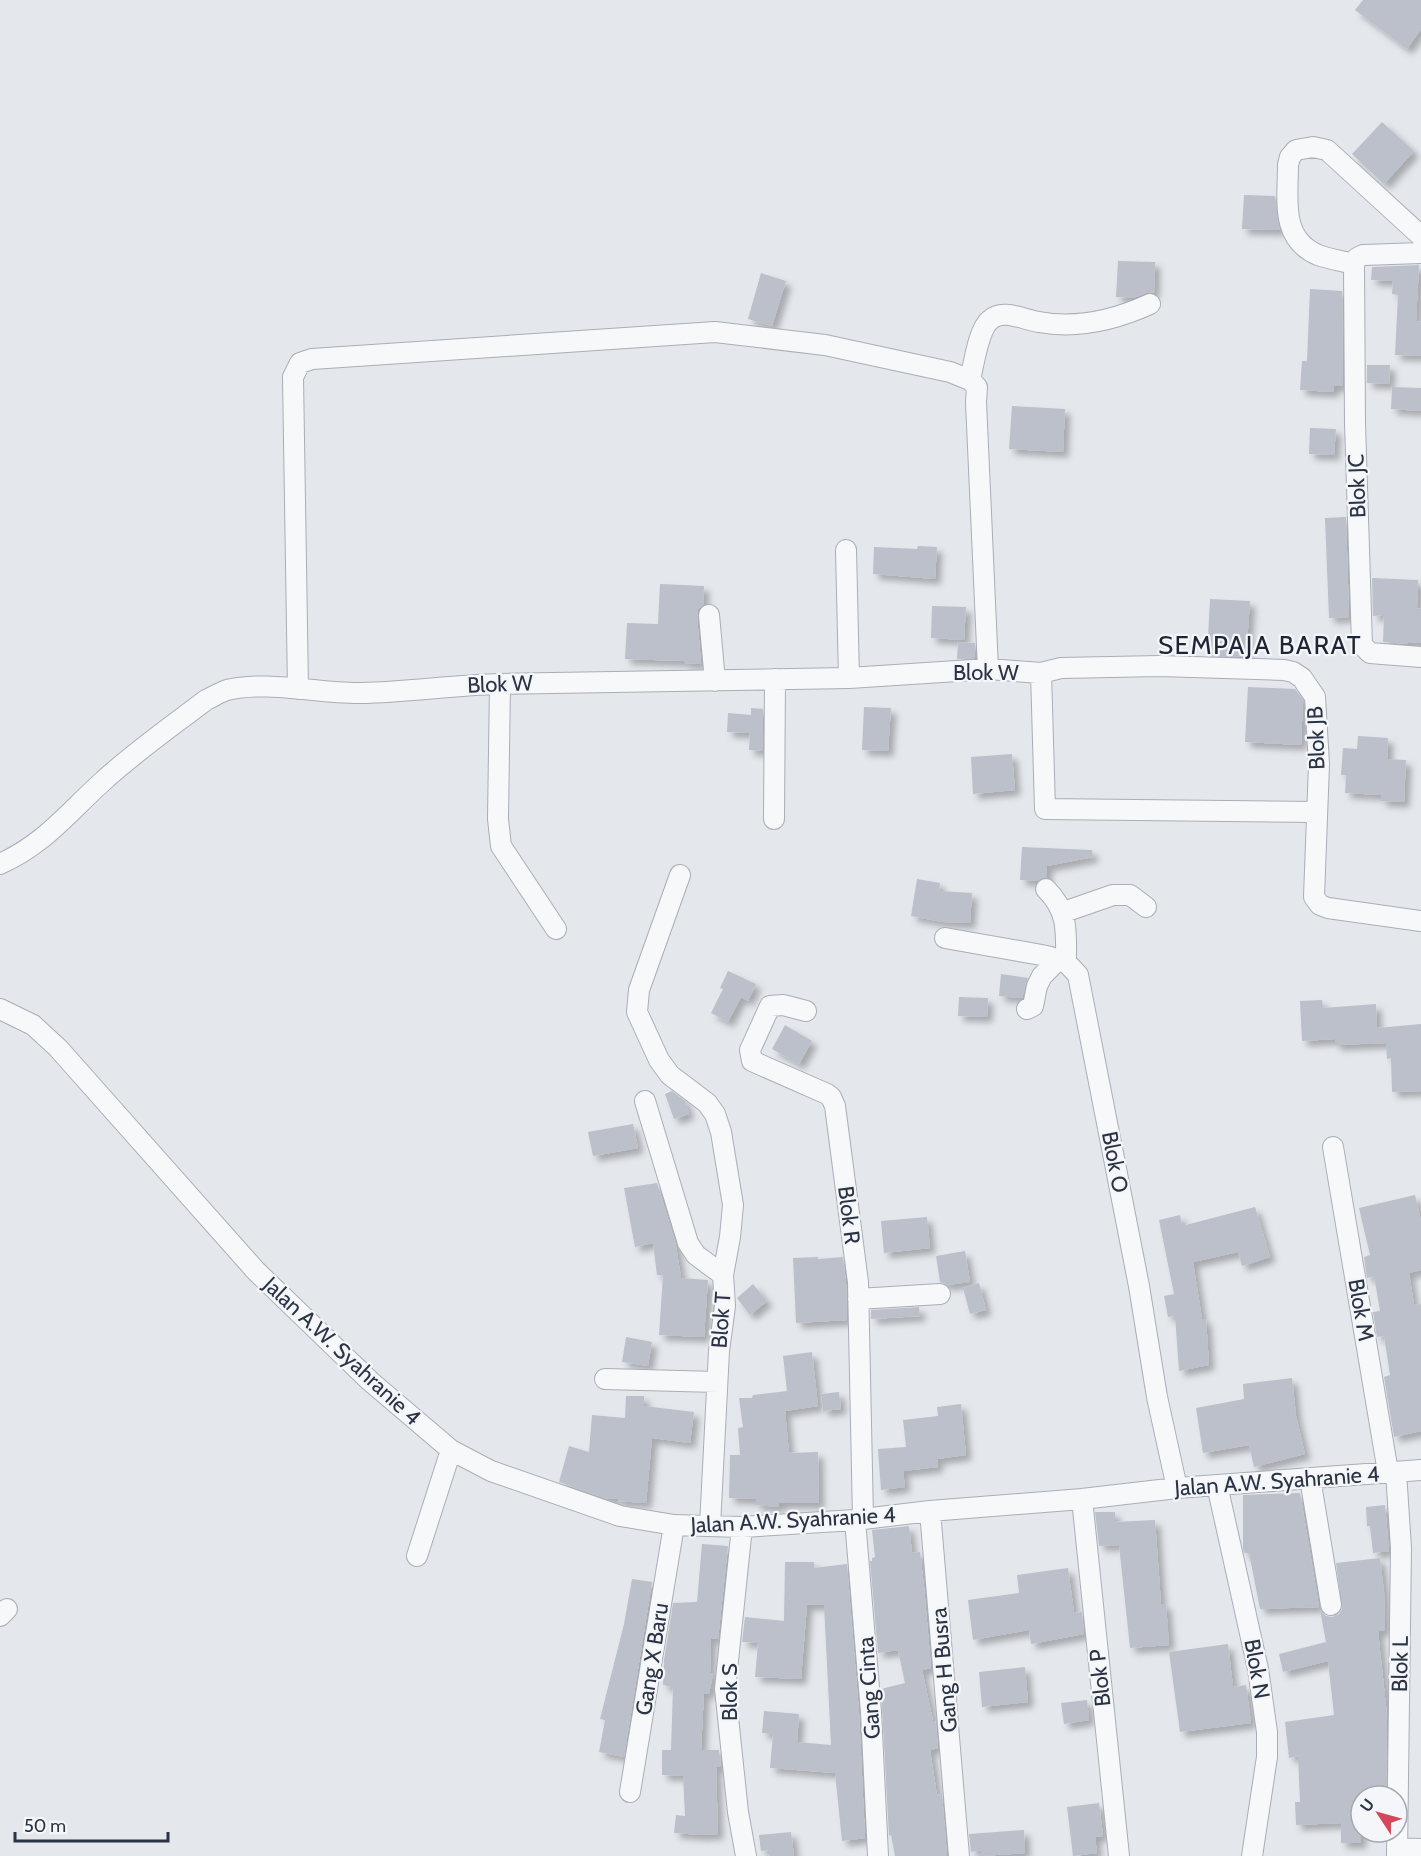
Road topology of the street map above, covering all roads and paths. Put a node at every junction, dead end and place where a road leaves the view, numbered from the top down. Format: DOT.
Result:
graph roads {
  1 [pos="1421,236"];
  2 [pos="1421,253"];
  3 [pos="1354,264"];
  4 [pos="1150,304"];
  5 [pos="970,380"];
  6 [pos="846,550"];
  7 [pos="709,615"];
  8 [pos="1421,657"];
  9 [pos="1061,668"];
  10 [pos="988,669"];
  11 [pos="1041,673"];
  12 [pos="849,678"];
  13 [pos="775,679"];
  14 [pos="715,681"];
  15 [pos="500,684"];
  16 [pos="298,689"];
  17 [pos="1317,812"];
  18 [pos="774,819"];
  19 [pos="0,864"];
  20 [pos="680,875"];
  21 [pos="1046,889"];
  22 [pos="1146,907"];
  23 [pos="1064,912"];
  24 [pos="1421,921"];
  25 [pos="556,929"];
  26 [pos="945,938"];
  27 [pos="1062,961"];
  28 [pos="0,1009"];
  29 [pos="1027,1009"];
  30 [pos="806,1011"];
  31 [pos="645,1101"];
  32 [pos="1333,1147"];
  33 [pos="723,1275"];
  34 [pos="940,1294"];
  35 [pos="858,1299"];
  36 [pos="605,1379"];
  37 [pos="717,1382"];
  38 [pos="450,1450"];
  39 [pos="1421,1470"];
  40 [pos="1392,1472"];
  41 [pos="1310,1478"];
  42 [pos="1217,1485"];
  43 [pos="1177,1488"];
  44 [pos="1082,1499"];
  45 [pos="930,1511"];
  46 [pos="859,1519"];
  47 [pos="674,1526"];
  48 [pos="710,1526"];
  49 [pos="742,1527"];
  50 [pos="417,1556"];
  51 [pos="1331,1605"];
  52 [pos="630,1792"];
  53 [pos="1421,1849"];
  54 [pos="1397,1852"];
  55 [pos="746,1856"];
  56 [pos="878,1856"];
  57 [pos="960,1856"];
  58 [pos="1119,1856"];
  59 [pos="1252,1856"];
  1 -- 3 [label="street"];
  2 -- 3 [label="street"];
  3 -- 8 [label="street, Blok JC"];
  4 -- 5 [label="street"];
  5 -- 10 [label="street"];
  5 -- 16 [label="street"];
  6 -- 12 [label="street"];
  7 -- 14 [label="street"];
  9 -- 11 [label="street, Blok W"];
  9 -- 17 [label="street, Blok JB"];
  10 -- 11 [label="street, Blok W"];
  10 -- 12 [label="street, Blok W"];
  11 -- 17 [label="street"];
  12 -- 13 [label="street, Blok W"];
  13 -- 14 [label="street, Blok W"];
  13 -- 18 [label="street"];
  14 -- 15 [label="street, Blok W"];
  15 -- 16 [label="street, Blok W"];
  15 -- 25 [label="street"];
  16 -- 19 [label="street, Blok W"];
  17 -- 24 [label="street, Blok JB"];
  20 -- 33 [label="street"];
  21 -- 23 [label="street"];
  22 -- 23 [label="street"];
  23 -- 27 [label="street"];
  26 -- 27 [label="street"];
  27 -- 29 [label="street"];
  27 -- 43 [label="street, Blok O"];
  28 -- 38 [label="street, Jalan A.W. Syahranie 4"];
  30 -- 35 [label="street, Blok R"];
  31 -- 33 [label="street, Blok T"];
  32 -- 40 [label="street, Blok M"];
  33 -- 37 [label="street, Blok T"];
  34 -- 35 [label="street"];
  35 -- 46 [label="street, Blok R"];
  36 -- 37 [label="street"];
  37 -- 48 [label="street, Blok T"];
  38 -- 47 [label="street, Jalan A.W. Syahranie 4"];
  38 -- 50 [label="street"];
  39 -- 40 [label="street, Jalan A.W. Syahranie 4"];
  40 -- 41 [label="street, Jalan A.W. Syahranie 4"];
  40 -- 54 [label="street, Blok L"];
  41 -- 42 [label="street, Jalan A.W. Syahranie 4"];
  41 -- 51 [label="street"];
  42 -- 43 [label="street, Jalan A.W. Syahranie 4"];
  42 -- 59 [label="street, Blok N"];
  43 -- 44 [label="street, Jalan A.W. Syahranie 4"];
  44 -- 45 [label="street, Jalan A.W. Syahranie 4"];
  44 -- 58 [label="street, Blok P"];
  45 -- 46 [label="street, Jalan A.W. Syahranie 4"];
  45 -- 57 [label="street, Gang H Busra"];
  46 -- 49 [label="street, Jalan A.W. Syahranie 4"];
  46 -- 56 [label="street, Gang Cinta"];
  47 -- 48 [label="street, Jalan A.W. Syahranie 4"];
  47 -- 52 [label="street, Gang X Baru"];
  48 -- 49 [label="street, Jalan A.W. Syahranie 4"];
  49 -- 55 [label="street, Blok S"];
  53 -- 54 [label="street"];
}
